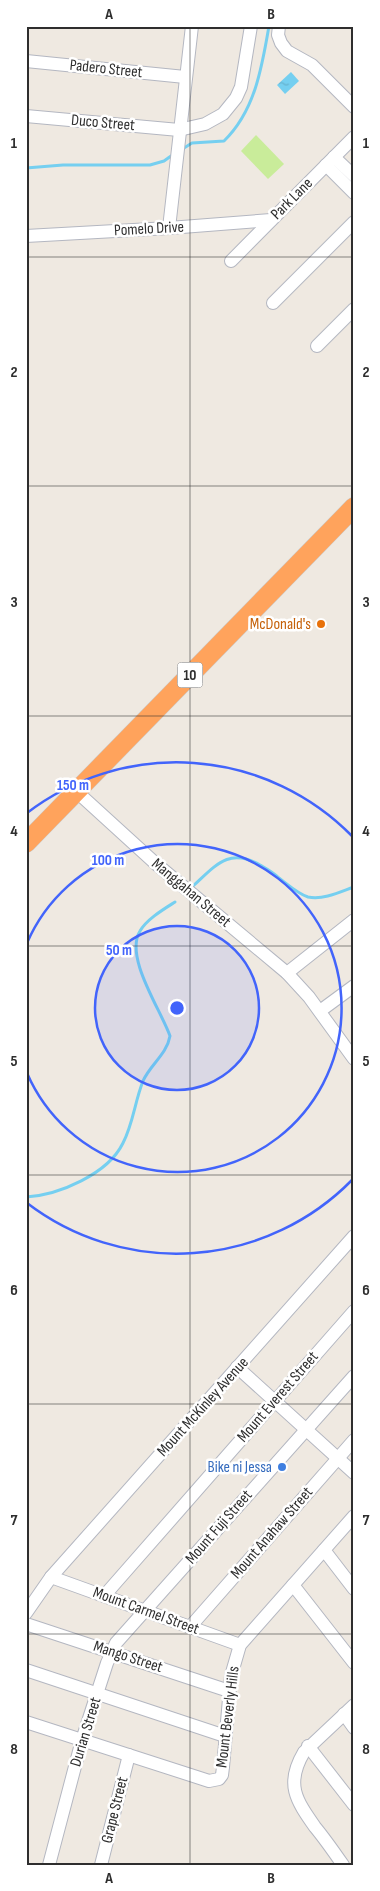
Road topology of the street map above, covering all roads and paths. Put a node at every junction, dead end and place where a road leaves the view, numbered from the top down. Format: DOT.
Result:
graph roads {
  1 [pos="192,26"];
  2 [pos="251,26"];
  3 [pos="279,26"];
  4 [pos="26,61"];
  5 [pos="185,77"];
  6 [pos="354,107"];
  7 [pos="26,116"];
  8 [pos="179,130"];
  9 [pos="354,137"];
  10 [pos="330,161"];
  11 [pos="354,176"];
  12 [pos="354,193"];
  13 [pos="271,220"];
  14 [pos="354,222"];
  15 [pos="169,228"];
  16 [pos="26,236"];
  17 [pos="231,260"];
  18 [pos="273,303"];
  19 [pos="354,309"];
  20 [pos="316,346"];
  21 [pos="354,507"];
  22 [pos="76,791"];
  23 [pos="26,842"];
  24 [pos="354,920"];
  25 [pos="287,972"];
  26 [pos="354,986"];
  27 [pos="320,1011"];
  28 [pos="351,1051"];
  29 [pos="354,1236"];
  30 [pos="354,1311"];
  31 [pos="238,1367"];
  32 [pos="354,1376"];
  33 [pos="274,1401"];
  34 [pos="306,1429"];
  35 [pos="354,1440"];
  36 [pos="338,1458"];
  37 [pos="354,1472"];
  38 [pos="354,1516"];
  39 [pos="324,1550"];
  40 [pos="51,1578"];
  41 [pos="293,1585"];
  42 [pos="354,1589"];
  43 [pos="104,1596"];
  44 [pos="145,1611"];
  45 [pos="26,1613"];
  46 [pos="26,1624"];
  47 [pos="190,1627"];
  48 [pos="240,1645"];
  49 [pos="112,1652"];
  50 [pos="354,1663"];
  51 [pos="26,1670"];
  52 [pos="229,1691"];
  53 [pos="97,1694"];
  54 [pos="354,1705"];
  55 [pos="344,1714"];
  56 [pos="26,1722"];
  57 [pos="354,1728"];
  58 [pos="225,1736"];
  59 [pos="82,1740"];
  60 [pos="308,1746"];
  61 [pos="129,1755"];
  62 [pos="354,1805"];
  63 [pos="49,1865"];
  64 [pos="101,1865"];
  65 [pos="343,1865"];
  1 -- 5 [label="street"];
  2 -- 8 [label="street, Duco Street"];
  3 -- 6 [label="street"];
  4 -- 5 [label="street, Padero Street"];
  5 -- 8 [label="street"];
  7 -- 8 [label="street, Duco Street"];
  8 -- 15 [label="street"];
  9 -- 10 [label="street, Park Lane"];
  10 -- 11 [label="street"];
  10 -- 12 [label="street"];
  10 -- 13 [label="street, Park Lane"];
  13 -- 15 [label="street, Pomelo Drive"];
  13 -- 17 [label="street, Park Lane"];
  14 -- 18 [label="street"];
  15 -- 16 [label="street, Pomelo Drive"];
  19 -- 20 [label="street"];
  21 -- 22 [label="highway, 10"];
  22 -- 23 [label="highway, 10"];
  22 -- 25 [label="street, Manggahan Street"];
  24 -- 25 [label="street"];
  25 -- 27 [label="street, Manggahan Street"];
  26 -- 27 [label="street"];
  27 -- 28 [label="street, Manggahan Street"];
  29 -- 31 [label="street, Mount McKinley Avenue"];
  30 -- 33 [label="street, Mount Everest Street"];
  31 -- 33 [label="street"];
  31 -- 40 [label="street, Mount McKinley Avenue"];
  32 -- 34 [label="street, Mount Fuji Street"];
  33 -- 34 [label="street"];
  33 -- 43 [label="street, Mount Everest Street"];
  34 -- 36 [label="street"];
  34 -- 44 [label="street, Mount Fuji Street"];
  35 -- 36 [label="street, Mount Anahaw Street"];
  36 -- 37 [label="street"];
  36 -- 47 [label="street, Mount Anahaw Street"];
  38 -- 39 [label="street"];
  39 -- 41 [label="street"];
  39 -- 42 [label="street"];
  40 -- 43 [label="street, Mount Carmel Street"];
  40 -- 45 [label="street, Mount McKinley Avenue"];
  41 -- 48 [label="street"];
  41 -- 50 [label="street"];
  43 -- 44 [label="street, Mount Carmel Street"];
  44 -- 47 [label="street, Mount Carmel Street"];
  44 -- 49 [label="street, Durian Street"];
  46 -- 49 [label="street, Mango Street"];
  47 -- 48 [label="street, Mount Carmel Street"];
  48 -- 52 [label="street, Mount Beverly Hills"];
  49 -- 52 [label="street, Mango Street"];
  49 -- 53 [label="street, Durian Street"];
  51 -- 53 [label="street"];
  52 -- 58 [label="street, Mount Beverly Hills"];
  53 -- 58 [label="street"];
  53 -- 59 [label="street, Durian Street"];
  54 -- 55 [label="street"];
  55 -- 57 [label="street"];
  55 -- 60 [label="street"];
  56 -- 59 [label="street"];
  58 -- 61 [label="street, Mount Beverly Hills"];
  59 -- 61 [label="street"];
  59 -- 63 [label="street, Durian Street"];
  60 -- 62 [label="street"];
  60 -- 65 [label="street"];
  61 -- 64 [label="street, Grape Street"];
}
